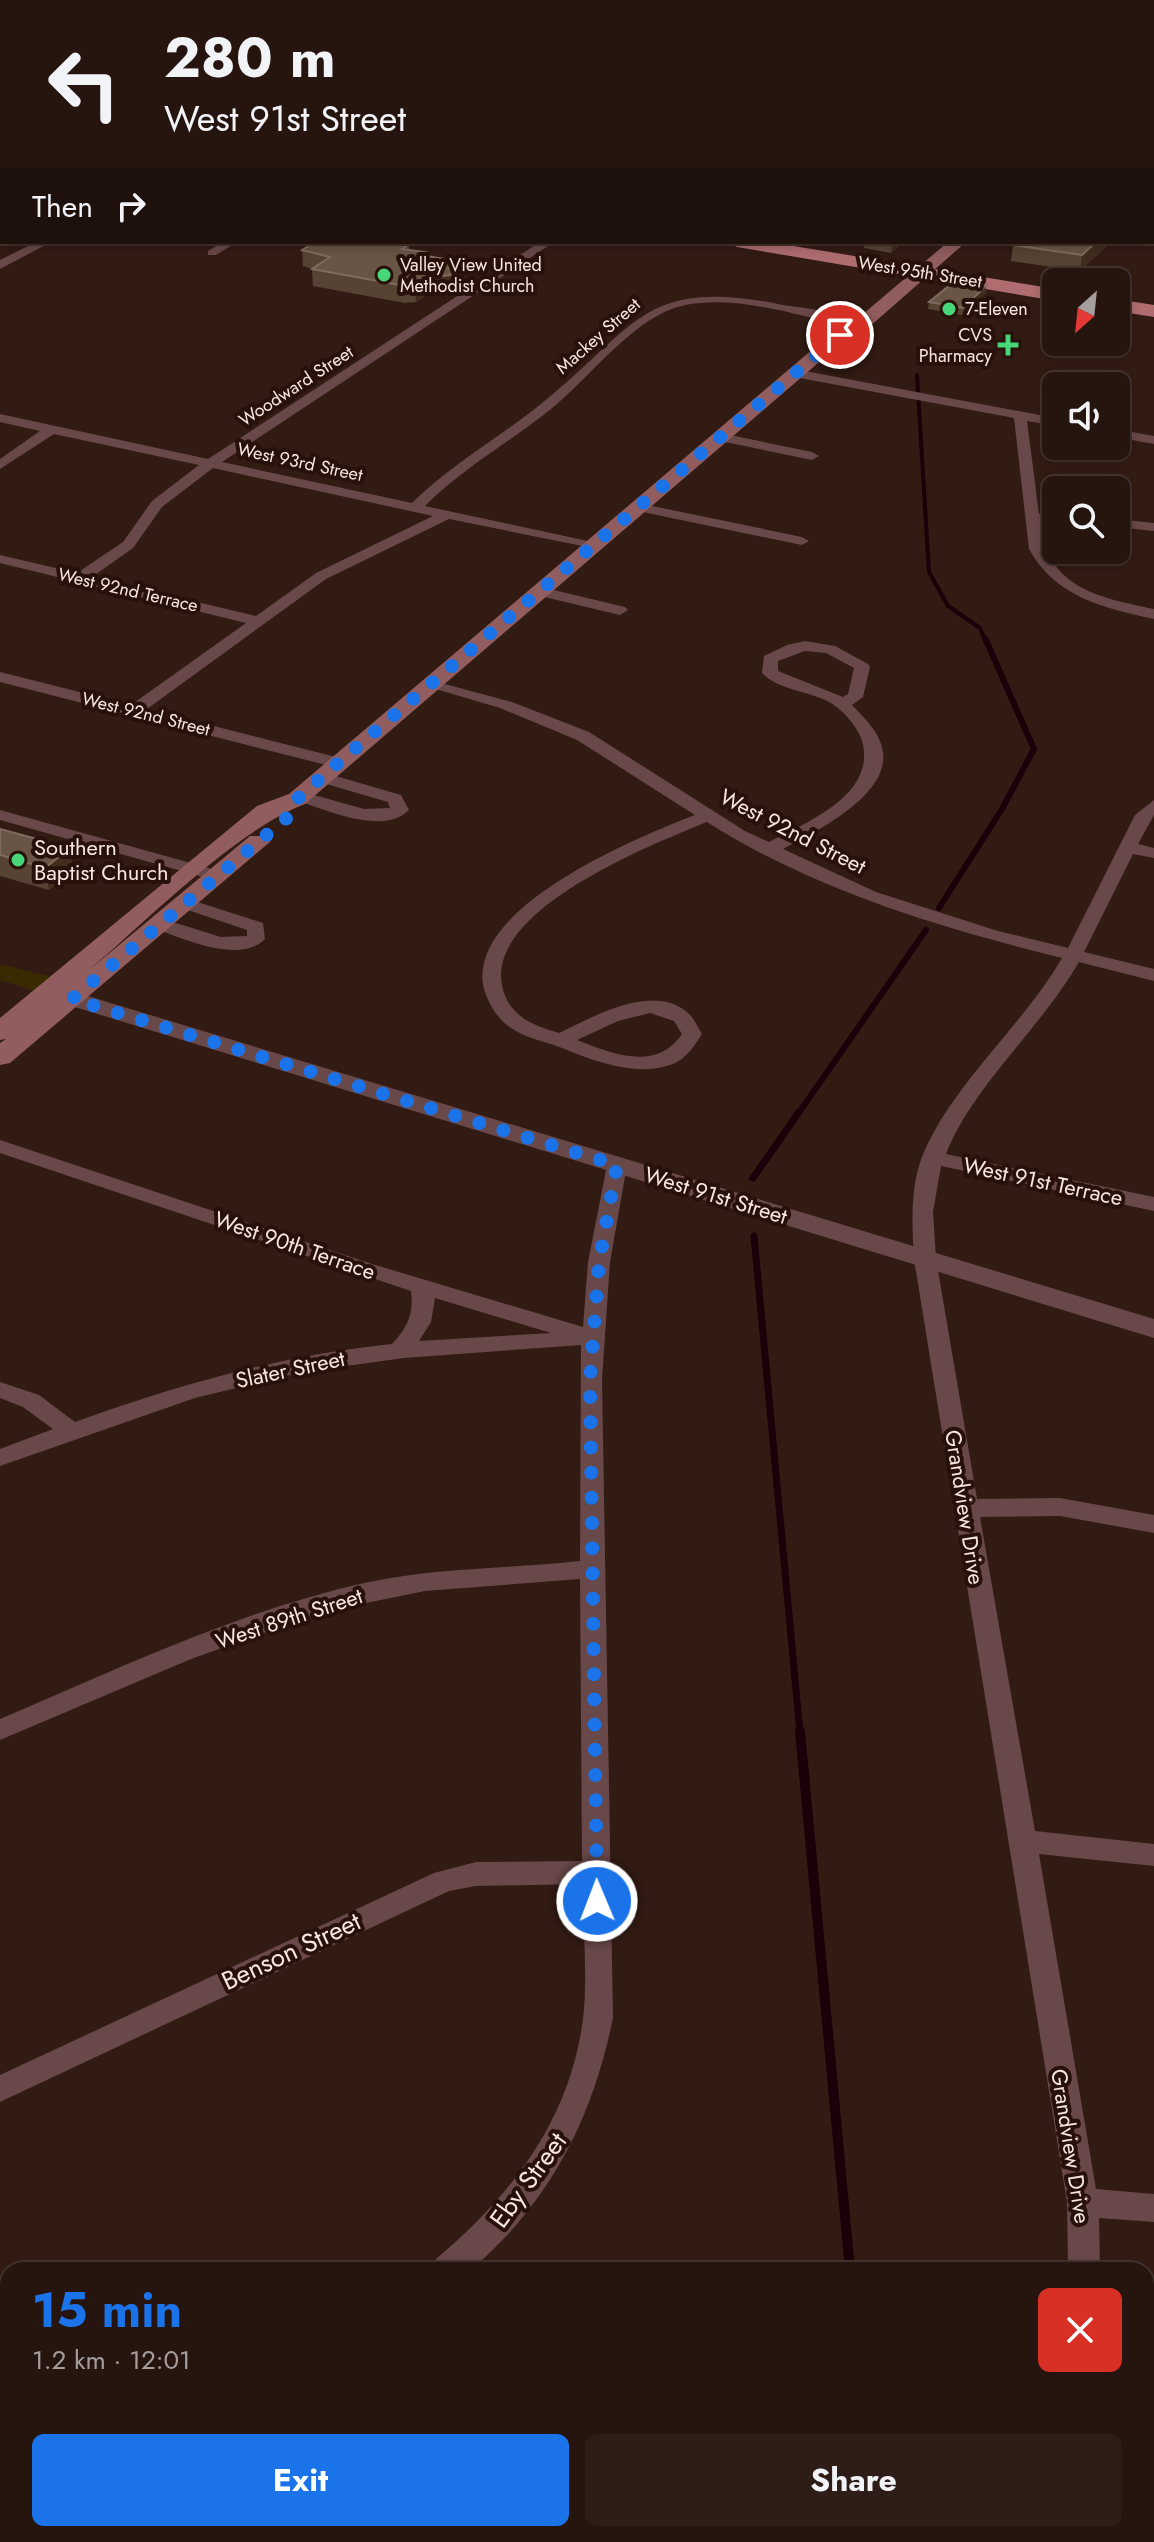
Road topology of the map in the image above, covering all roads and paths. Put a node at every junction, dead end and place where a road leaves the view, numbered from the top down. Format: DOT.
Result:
graph roads {
  1 [pos="41,244"];
  2 [pos="228,244"];
  3 [pos="545,244"];
  4 [pos="751,244"];
  5 [pos="790,244"];
  6 [pos="935,244"];
  7 [pos="955,244"];
  8 [pos="212,253"];
  9 [pos="0,265"];
  10 [pos="917,268"];
  11 [pos="1042,285"];
  12 [pos="1042,292"];
  13 [pos="1130,299"];
  14 [pos="1154,303"];
  15 [pos="1130,307"];
  16 [pos="1154,311"];
  17 [pos="841,328"];
  18 [pos="794,373"];
  19 [pos="1020,415"];
  20 [pos="0,418"];
  21 [pos="1042,419"];
  22 [pos="52,429"];
  23 [pos="1130,436"];
  24 [pos="720,437"];
  25 [pos="1154,440"];
  26 [pos="812,456"];
  27 [pos="211,463"];
  28 [pos="0,465"];
  29 [pos="417,506"];
  30 [pos="638,507"];
  31 [pos="448,514"];
  32 [pos="1032,518"];
  33 [pos="1042,518"];
  34 [pos="1130,524"];
  35 [pos="1154,527"];
  36 [pos="802,541"];
  37 [pos="592,546"];
  38 [pos="0,559"];
  39 [pos="80,578"];
  40 [pos="541,592"];
  41 [pos="620,610"];
  42 [pos="1154,614"];
  43 [pos="257,621"];
  44 [pos="0,677"];
  45 [pos="430,685"];
  46 [pos="843,703"];
  47 [pos="134,711"];
  48 [pos="330,770"];
  49 [pos="299,797"];
  50 [pos="1154,805"];
  51 [pos="0,815"];
  52 [pos="708,816"];
  53 [pos="1127,847"];
  54 [pos="768,850"];
  55 [pos="1154,853"];
  56 [pos="192,869"];
  57 [pos="217,876"];
  58 [pos="185,903"];
  59 [pos="160,924"];
  60 [pos="1073,955"];
  61 [pos="1154,975"];
  62 [pos="60,995"];
  63 [pos="0,1032"];
  64 [pos="560,1040"];
  65 [pos="0,1057"];
  66 [pos="0,1146"];
  67 [pos="932,1158"];
  68 [pos="617,1165"];
  69 [pos="1154,1204"];
  70 [pos="925,1259"];
  71 [pos="422,1287"];
  72 [pos="1154,1329"];
  73 [pos="593,1338"];
  74 [pos="398,1351"];
  75 [pos="0,1390"];
  76 [pos="71,1431"];
  77 [pos="0,1458"];
  78 [pos="966,1509"];
  79 [pos="1154,1524"];
  80 [pos="593,1568"];
  81 [pos="0,1730"];
  82 [pos="1020,1841"];
  83 [pos="1154,1855"];
  84 [pos="597,1872"];
  85 [pos="0,2089"];
  86 [pos="1083,2202"];
  87 [pos="1154,2208"];
  88 [pos="456,2262"];
  89 [pos="1084,2262"];
  1 -- 9 [label="street"];
  2 -- 8 [label="street"];
  3 -- 27 [label="street, Woodward Street"];
  4 -- 10 [label="main road, West 95th Street"];
  5 -- 10 [label="main road, West 95th Street"];
  6 -- 10 [label="main road"];
  7 -- 10 [label="main road"];
  10 -- 11 [label="main road, West 95th Street"];
  10 -- 12 [label="main road, West 95th Street"];
  10 -- 17 [label="main road"];
  13 -- 14 [label="main road"];
  15 -- 16 [label="main road"];
  17 -- 18 [label="main road"];
  17 -- 29 [label="street, Mackey Street"];
  18 -- 19 [label="street"];
  18 -- 24 [label="main road"];
  19 -- 21 [label="street"];
  19 -- 32 [label="street"];
  20 -- 22 [label="street, West 93rd Street"];
  22 -- 27 [label="street, West 93rd Street"];
  22 -- 28 [label="street"];
  23 -- 25 [label="street"];
  24 -- 26 [label="street"];
  24 -- 30 [label="main road"];
  27 -- 29 [label="street, West 93rd Street"];
  27 -- 39 [label="street, Woodward Street"];
  29 -- 31 [label="street, West 93rd Street"];
  30 -- 36 [label="street"];
  30 -- 37 [label="main road"];
  31 -- 37 [label="street, West 93rd Street"];
  31 -- 43 [label="street"];
  32 -- 33 [label="street"];
  32 -- 42 [label="street"];
  34 -- 35 [label="street"];
  37 -- 40 [label="main road"];
  38 -- 39 [label="street, West 92nd Terrace"];
  39 -- 43 [label="street, West 92nd Terrace"];
  40 -- 41 [label="street"];
  40 -- 45 [label="main road"];
  43 -- 47 [label="street"];
  44 -- 47 [label="street, West 92nd Street"];
  45 -- 48 [label="main road"];
  45 -- 52 [label="street, West 92nd Street"];
  46 -- 46 [label="street"];
  46 -- 54 [label="street"];
  47 -- 48 [label="street, West 92nd Street"];
  48 -- 49 [label="main road"];
  48 -- 49 [label="street, West 92nd Street"];
  49 -- 56 [label="main road"];
  49 -- 57 [label="main road"];
  50 -- 53 [label="street, Grandview Drive"];
  51 -- 56 [label="street"];
  52 -- 54 [label="street, West 92nd Street"];
  52 -- 64 [label="street"];
  53 -- 55 [label="street"];
  53 -- 60 [label="street, Grandview Drive"];
  54 -- 60 [label="street, West 92nd Street"];
  56 -- 57 [label="street"];
  56 -- 62 [label="main road"];
  57 -- 58 [label="main road"];
  58 -- 59 [label="main road"];
  58 -- 59 [label="street"];
  59 -- 62 [label="main road"];
  60 -- 61 [label="street, West 92nd Street"];
  60 -- 67 [label="street, Grandview Drive"];
  62 -- 63 [label="main road"];
  62 -- 65 [label="main road"];
  62 -- 68 [label="street, West 91st Street"];
  64 -- 64 [label="street"];
  66 -- 71 [label="street, West 90th Terrace"];
  67 -- 69 [label="street, West 91st Terrace"];
  67 -- 70 [label="street, Grandview Drive"];
  68 -- 70 [label="street, West 91st Street"];
  68 -- 73 [label="street, Eby Street"];
  70 -- 72 [label="street, West 91st Street"];
  70 -- 78 [label="street, Grandview Drive"];
  71 -- 73 [label="street, West 90th Terrace"];
  71 -- 74 [label="street"];
  73 -- 74 [label="street, Slater Street"];
  73 -- 80 [label="street, Eby Street"];
  74 -- 76 [label="street, Slater Street"];
  75 -- 76 [label="street"];
  76 -- 77 [label="street, Slater Street"];
  78 -- 79 [label="street"];
  78 -- 82 [label="street, Grandview Drive"];
  80 -- 81 [label="street, West 89th Street"];
  80 -- 84 [label="street, Eby Street"];
  82 -- 83 [label="street"];
  82 -- 86 [label="street, Grandview Drive"];
  84 -- 85 [label="street, Benson Street"];
  84 -- 88 [label="street, Eby Street"];
  86 -- 87 [label="street"];
  86 -- 89 [label="street, Grandview Drive"];
}
